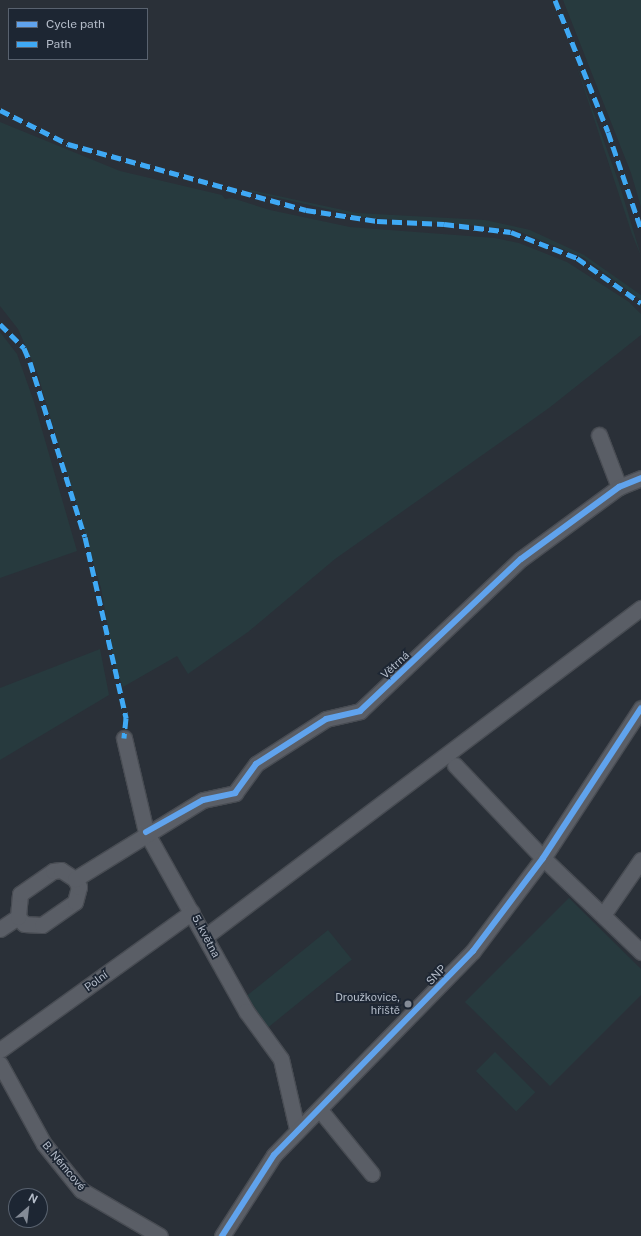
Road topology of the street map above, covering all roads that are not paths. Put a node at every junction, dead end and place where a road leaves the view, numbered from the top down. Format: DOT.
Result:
graph roads {
  1 [pos="599,435"];
  2 [pos="641,478"];
  3 [pos="619,487"];
  4 [pos="641,608"];
  5 [pos="641,708"];
  6 [pos="124,738"];
  7 [pos="455,765"];
  8 [pos="146,832"];
  9 [pos="543,858"];
  10 [pos="641,860"];
  11 [pos="75,879"];
  12 [pos="192,912"];
  13 [pos="603,915"];
  14 [pos="18,917"];
  15 [pos="0,929"];
  16 [pos="206,936"];
  17 [pos="641,952"];
  18 [pos="0,1050"];
  19 [pos="0,1064"];
  20 [pos="320,1110"];
  21 [pos="297,1129"];
  22 [pos="372,1174"];
  23 [pos="160,1236"];
  24 [pos="222,1236"];
  1 -- 3 [label="street"];
  2 -- 3 [label="street, Větrná"];
  3 -- 8 [label="street, Větrná"];
  4 -- 16 [label="street"];
  5 -- 9 [label="street, SNP"];
  6 -- 8 [label="street, 5. května"];
  7 -- 9 [label="street"];
  8 -- 11 [label="street"];
  8 -- 12 [label="street, 5. května"];
  9 -- 13 [label="street"];
  9 -- 20 [label="street, SNP"];
  10 -- 13 [label="street"];
  11 -- 14 [label="street"];
  11 -- 14 [label="street"];
  12 -- 16 [label="street, 5. května"];
  12 -- 18 [label="street, Polní"];
  13 -- 17 [label="street"];
  14 -- 15 [label="street"];
  16 -- 21 [label="street, 5. května"];
  19 -- 23 [label="street, B. Němcové"];
  20 -- 21 [label="street, SNP"];
  20 -- 22 [label="street"];
  21 -- 24 [label="street, SNP"];
}
